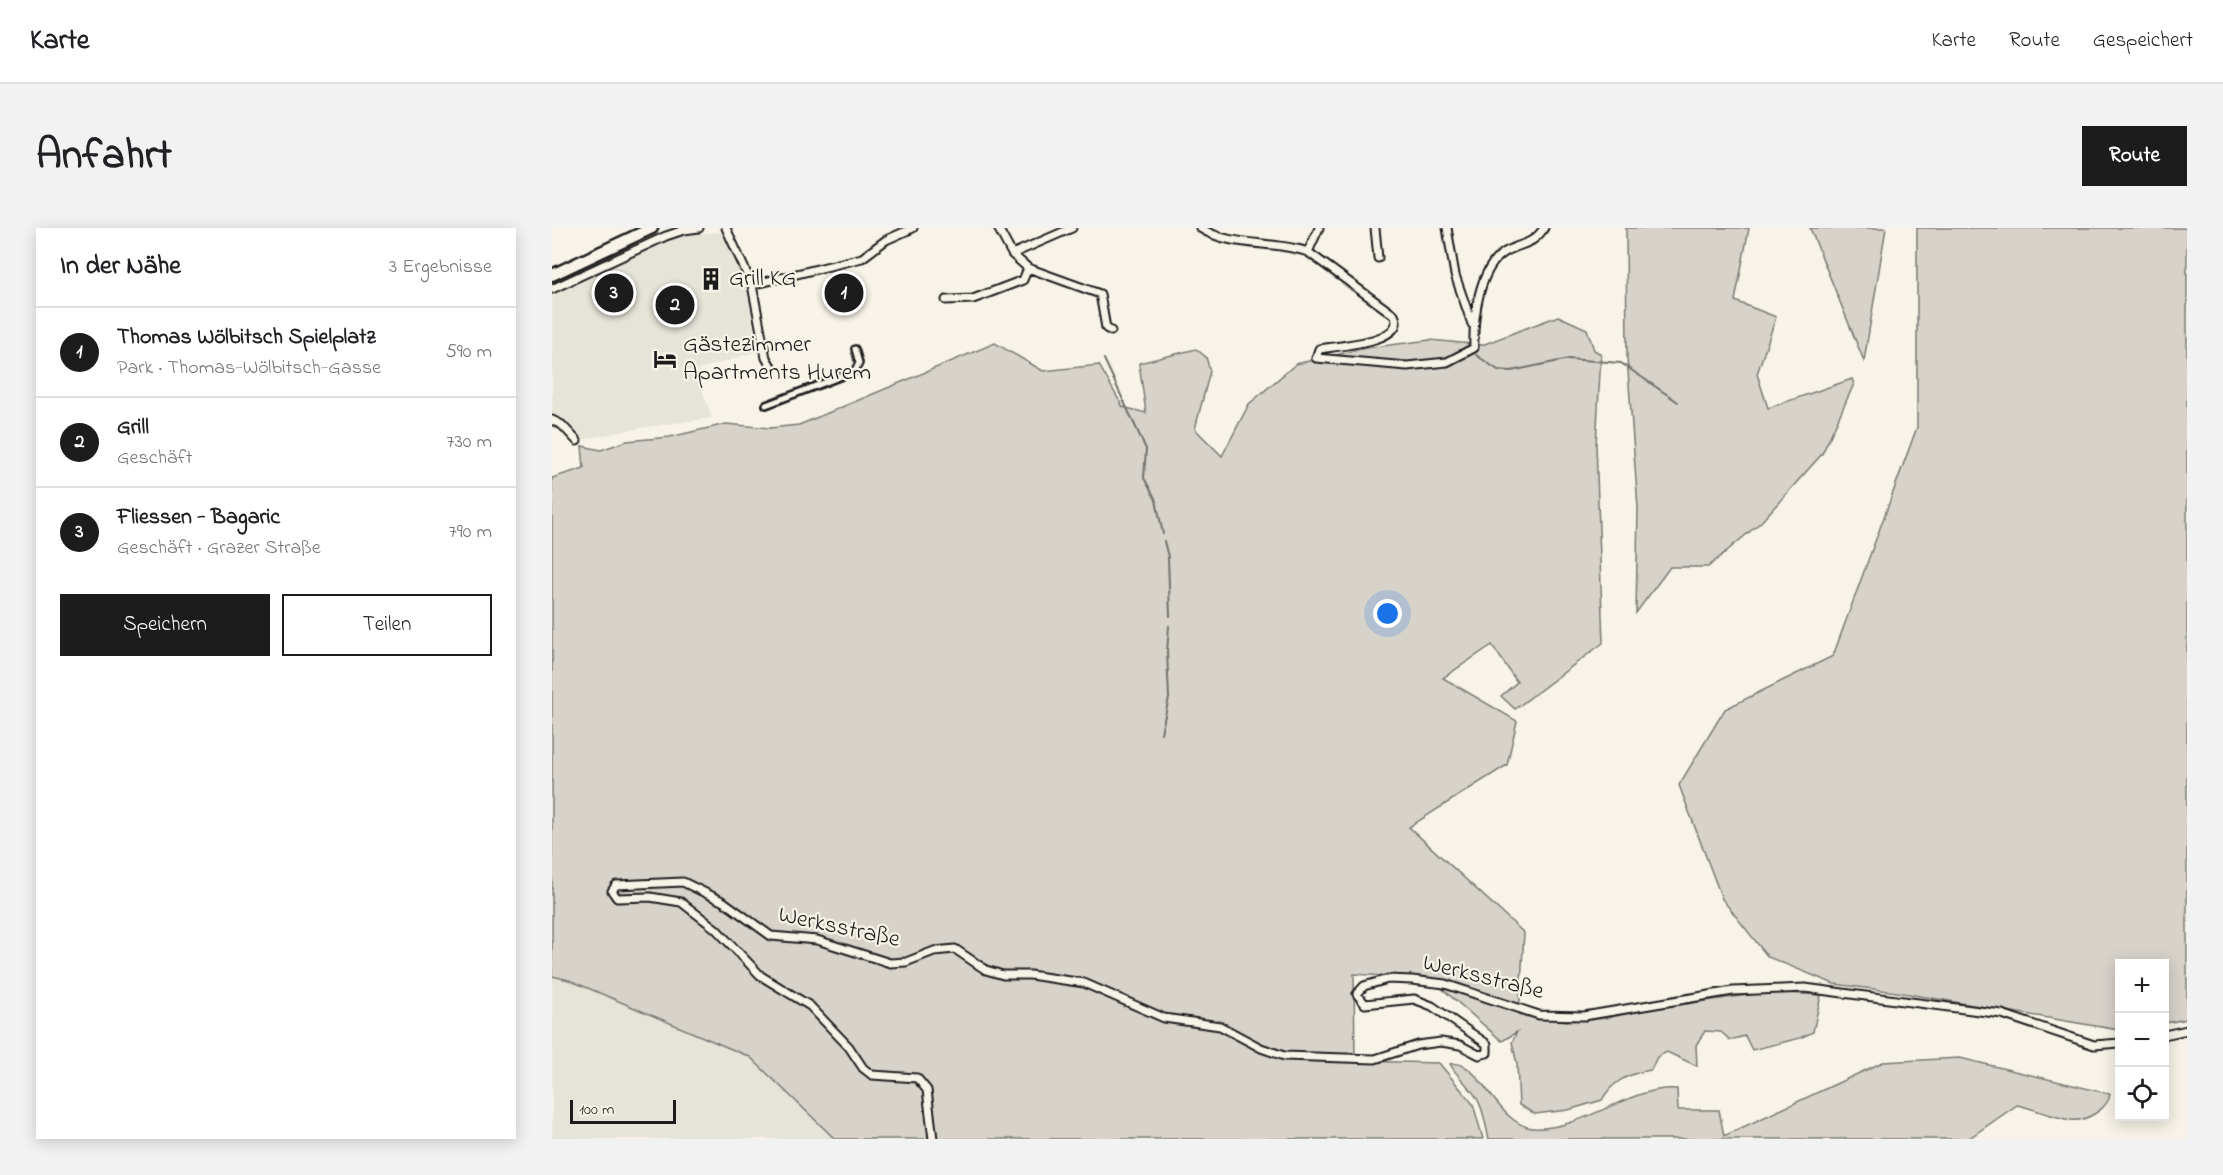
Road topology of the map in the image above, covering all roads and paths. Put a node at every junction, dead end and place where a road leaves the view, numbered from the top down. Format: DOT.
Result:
graph roads {
  1 [pos="652,228"];
  2 [pos="699,228"];
  3 [pos="726,228"];
  4 [pos="913,228"];
  5 [pos="998,228"];
  6 [pos="1072,228"];
  7 [pos="1200,228"];
  8 [pos="1319,228"];
  9 [pos="1375,228"];
  10 [pos="1447,228"];
  11 [pos="1544,228"];
  12 [pos="1308,252"];
  13 [pos="1012,254"];
  14 [pos="1378,258"];
  15 [pos="1028,268"];
  16 [pos="552,275"];
  17 [pos="752,285"];
  18 [pos="552,289"];
  19 [pos="946,300"];
  20 [pos="1473,327"];
  21 [pos="1111,331"];
  22 [pos="855,349"];
  23 [pos="771,366"];
  24 [pos="766,405"];
  25 [pos="552,420"];
  26 [pos="577,441"];
  27 [pos="2187,1030"];
  28 [pos="2169,1034"];
  29 [pos="2115,1043"];
  30 [pos="933,1139"];
  1 -- 16 [label="main road"];
  2 -- 18 [label="street"];
  3 -- 17 [label="street"];
  4 -- 17 [label="street"];
  5 -- 13 [label="street"];
  6 -- 13 [label="street"];
  7 -- 12 [label="street"];
  8 -- 12 [label="street"];
  9 -- 14 [label="street"];
  10 -- 20 [label="street"];
  11 -- 20 [label="street"];
  12 -- 20 [label="street"];
  13 -- 15 [label="street"];
  15 -- 19 [label="street"];
  15 -- 21 [label="street"];
  17 -- 23 [label="street"];
  22 -- 24 [label="street"];
  25 -- 26 [label="street"];
  27 -- 28 [label="street"];
  29 -- 30 [label="street, Werksstraße"];
}
